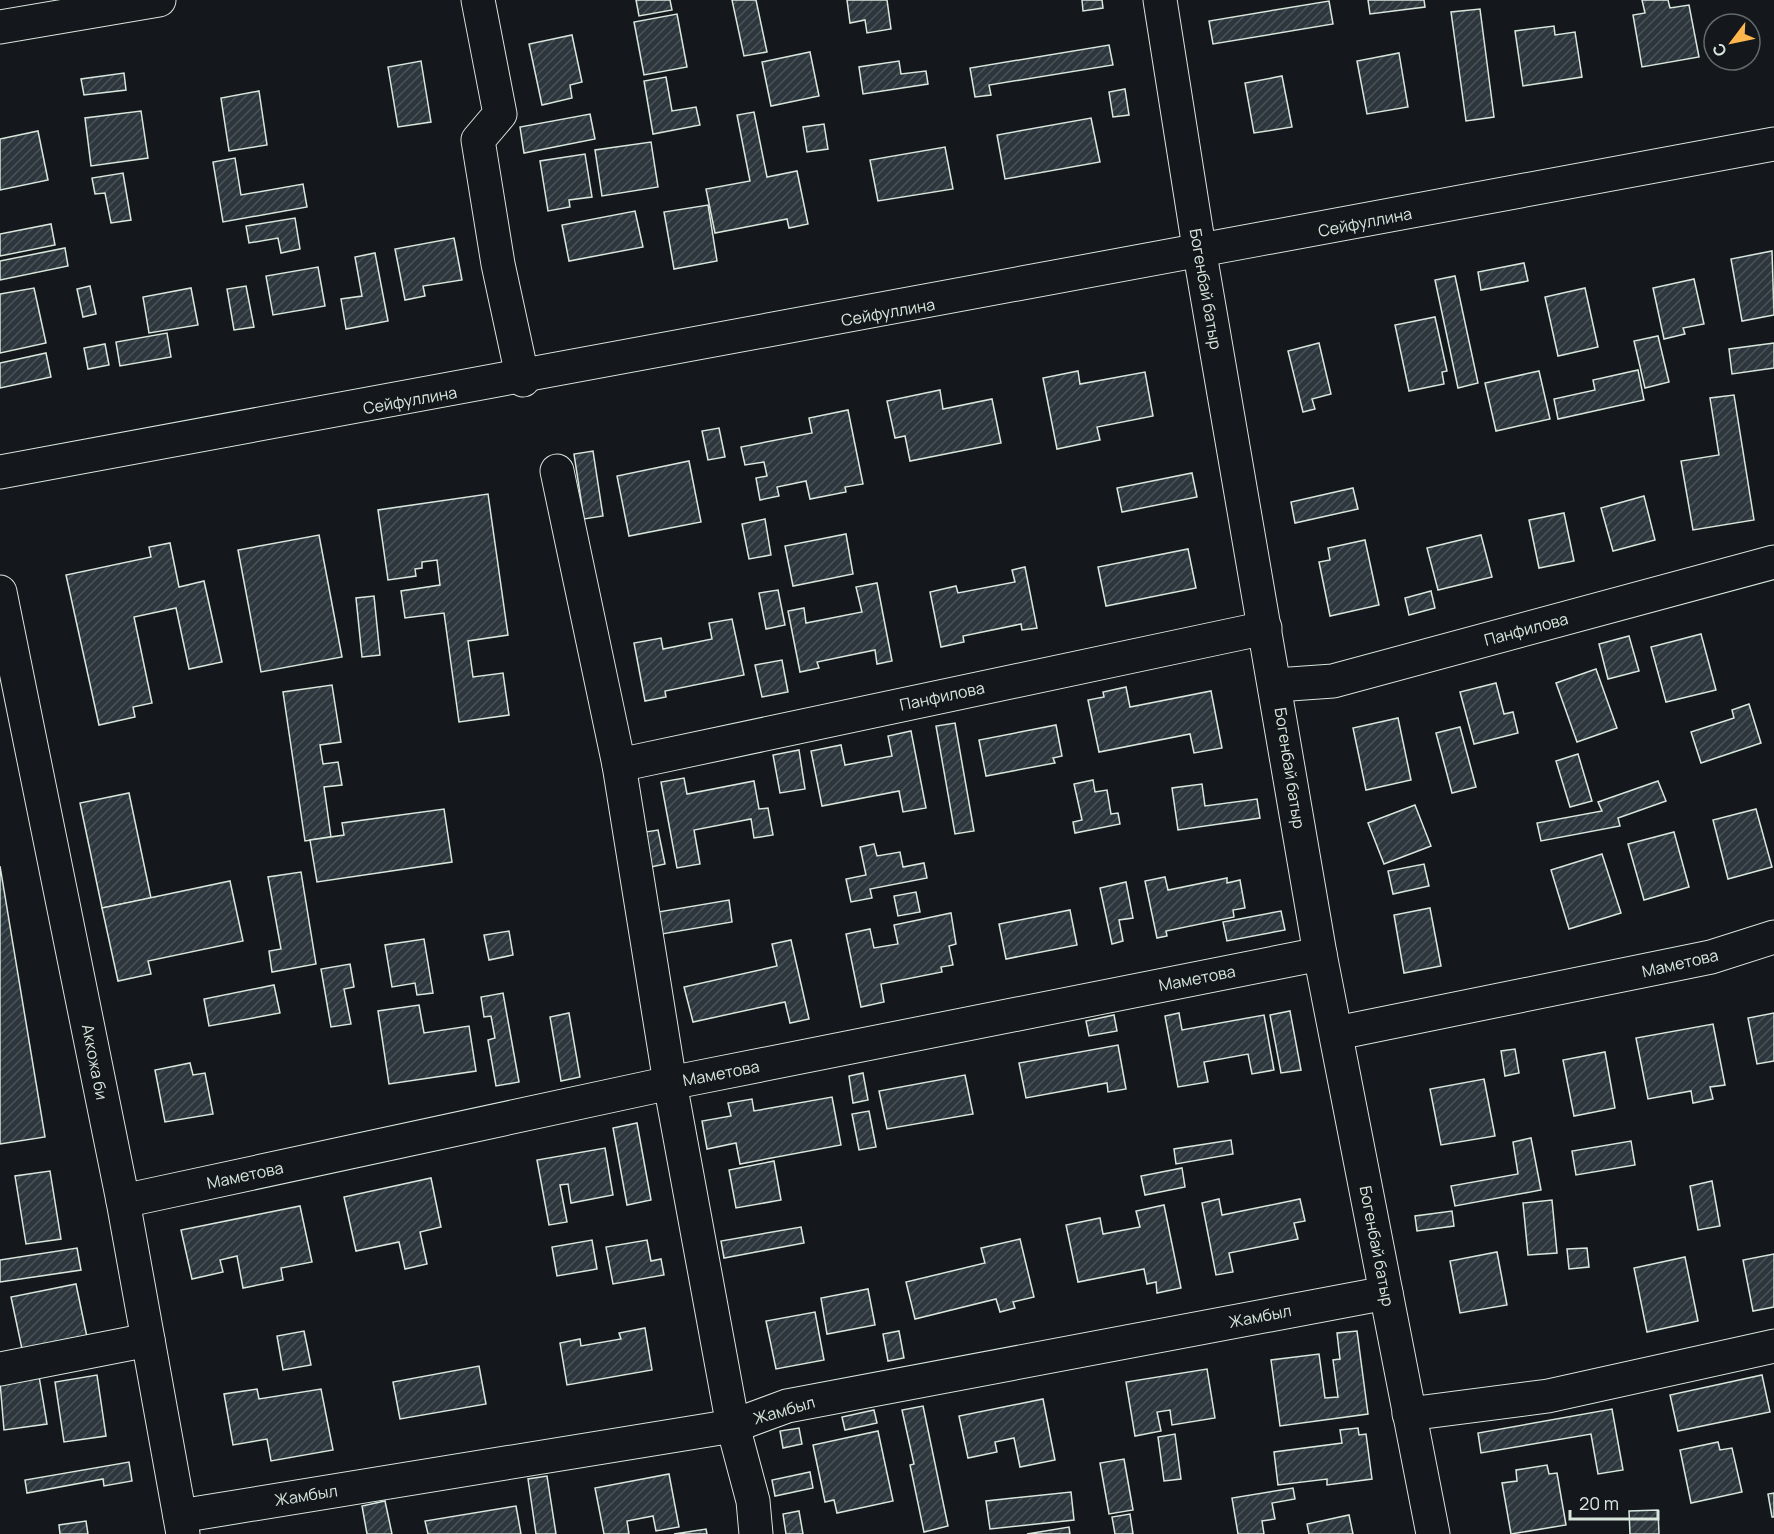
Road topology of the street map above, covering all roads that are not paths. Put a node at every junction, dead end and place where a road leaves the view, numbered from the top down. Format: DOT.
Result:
graph roads {
  1 [pos="159,0"];
  2 [pos="478,0"];
  3 [pos="1160,0"];
  4 [pos="0,27"];
  5 [pos="1774,144"];
  6 [pos="1200,254"];
  7 [pos="523,380"];
  8 [pos="557,471"];
  9 [pos="0,472"];
  10 [pos="1774,562"];
  11 [pos="0,592"];
  12 [pos="1265,628"];
  13 [pos="1276,685"];
  14 [pos="619,765"];
  15 [pos="1774,937"];
  16 [pos="1320,954"];
  17 [pos="1337,1034"];
  18 [pos="670,1083"];
  19 [pos="123,1201"];
  20 [pos="1386,1293"];
  21 [pos="148,1340"];
  22 [pos="1774,1346"];
  23 [pos="0,1369"];
  24 [pos="1409,1414"];
  25 [pos="734,1426"];
  26 [pos="181,1525"];
  27 [pos="756,1534"];
  28 [pos="1433,1534"];
  1 -- 4 [label="street"];
  2 -- 7 [label="street"];
  3 -- 6 [label="street, Богенбай батыр"];
  5 -- 6 [label="street, Сейфуллина"];
  6 -- 7 [label="street, Сейфуллина"];
  6 -- 12 [label="street, Богенбай батыр"];
  7 -- 9 [label="street, Сейфуллина"];
  8 -- 14 [label="street"];
  10 -- 13 [label="street, Панфилова"];
  11 -- 19 [label="street, Аккожа би"];
  12 -- 13 [label="street, Богенбай батыр"];
  12 -- 14 [label="street, Панфилова"];
  13 -- 16 [label="street, Богенбай батыр"];
  14 -- 18 [label="street"];
  15 -- 17 [label="street, Маметова"];
  16 -- 17 [label="street, Богенбай батыр"];
  16 -- 18 [label="street, Маметова"];
  17 -- 20 [label="street, Богенбай батыр"];
  18 -- 19 [label="street, Маметова"];
  18 -- 25 [label="street"];
  19 -- 21 [label="street, Аккожа би"];
  20 -- 24 [label="street, Богенбай батыр"];
  20 -- 25 [label="street, Жамбыл"];
  21 -- 23 [label="street"];
  21 -- 26 [label="street, Аккожа би"];
  22 -- 24 [label="street"];
  24 -- 28 [label="street, Богенбай батыр"];
  25 -- 26 [label="street, Жамбыл"];
  25 -- 27 [label="street"];
}
